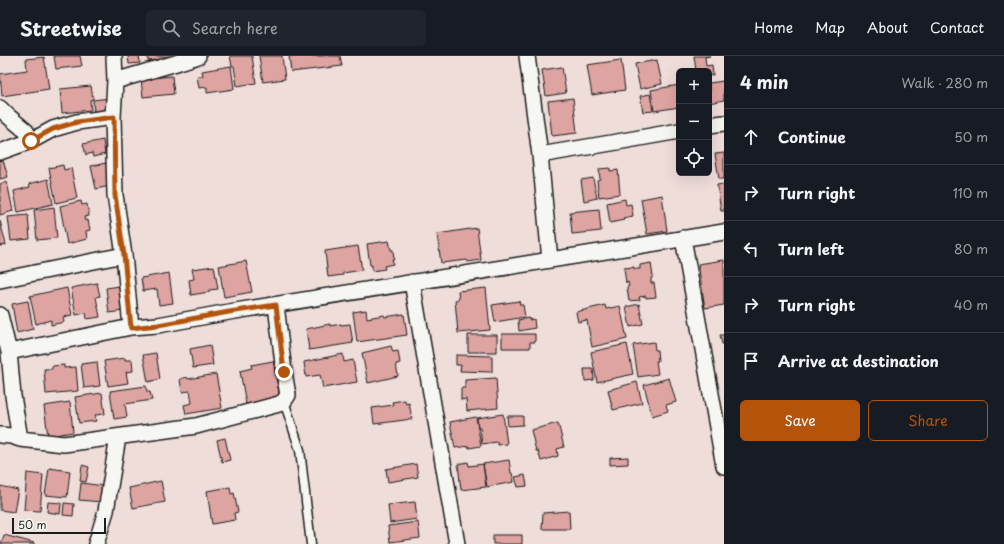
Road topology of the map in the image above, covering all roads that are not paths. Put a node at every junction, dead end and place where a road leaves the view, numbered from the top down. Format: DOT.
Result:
graph roads {
  1 [pos="114,56"];
  2 [pos="198,56"];
  3 [pos="527,56"];
  4 [pos="115,81"];
  5 [pos="0,108"];
  6 [pos="114,117"];
  7 [pos="724,123"];
  8 [pos="712,125"];
  9 [pos="676,132"];
  10 [pos="31,141"];
  11 [pos="0,152"];
  12 [pos="540,155"];
  13 [pos="724,232"];
  14 [pos="683,238"];
  15 [pos="124,255"];
  16 [pos="550,260"];
  17 [pos="0,280"];
  18 [pos="412,282"];
  19 [pos="276,305"];
  20 [pos="0,314"];
  21 [pos="131,328"];
  22 [pos="9,352"];
  23 [pos="284,401"];
  24 [pos="0,435"];
  25 [pos="118,437"];
  26 [pos="20,439"];
  27 [pos="724,466"];
  28 [pos="96,544"];
  29 [pos="311,544"];
  30 [pos="457,544"];
  1 -- 4 [label="street"];
  2 -- 4 [label="street"];
  3 -- 12 [label="street"];
  4 -- 6 [label="street"];
  5 -- 10 [label="street"];
  6 -- 10 [label="street"];
  6 -- 15 [label="street"];
  7 -- 8 [label="street"];
  9 -- 12 [label="street"];
  10 -- 11 [label="street"];
  12 -- 16 [label="street"];
  13 -- 14 [label="street"];
  14 -- 16 [label="street"];
  14 -- 27 [label="street"];
  15 -- 17 [label="street"];
  15 -- 21 [label="street"];
  16 -- 18 [label="street"];
  18 -- 19 [label="street"];
  18 -- 30 [label="street"];
  19 -- 21 [label="street"];
  19 -- 23 [label="street"];
  20 -- 22 [label="street"];
  21 -- 22 [label="street"];
  22 -- 26 [label="street"];
  23 -- 25 [label="street"];
  23 -- 29 [label="lane"];
  24 -- 26 [label="street"];
  25 -- 26 [label="street"];
  25 -- 28 [label="street"];
}
